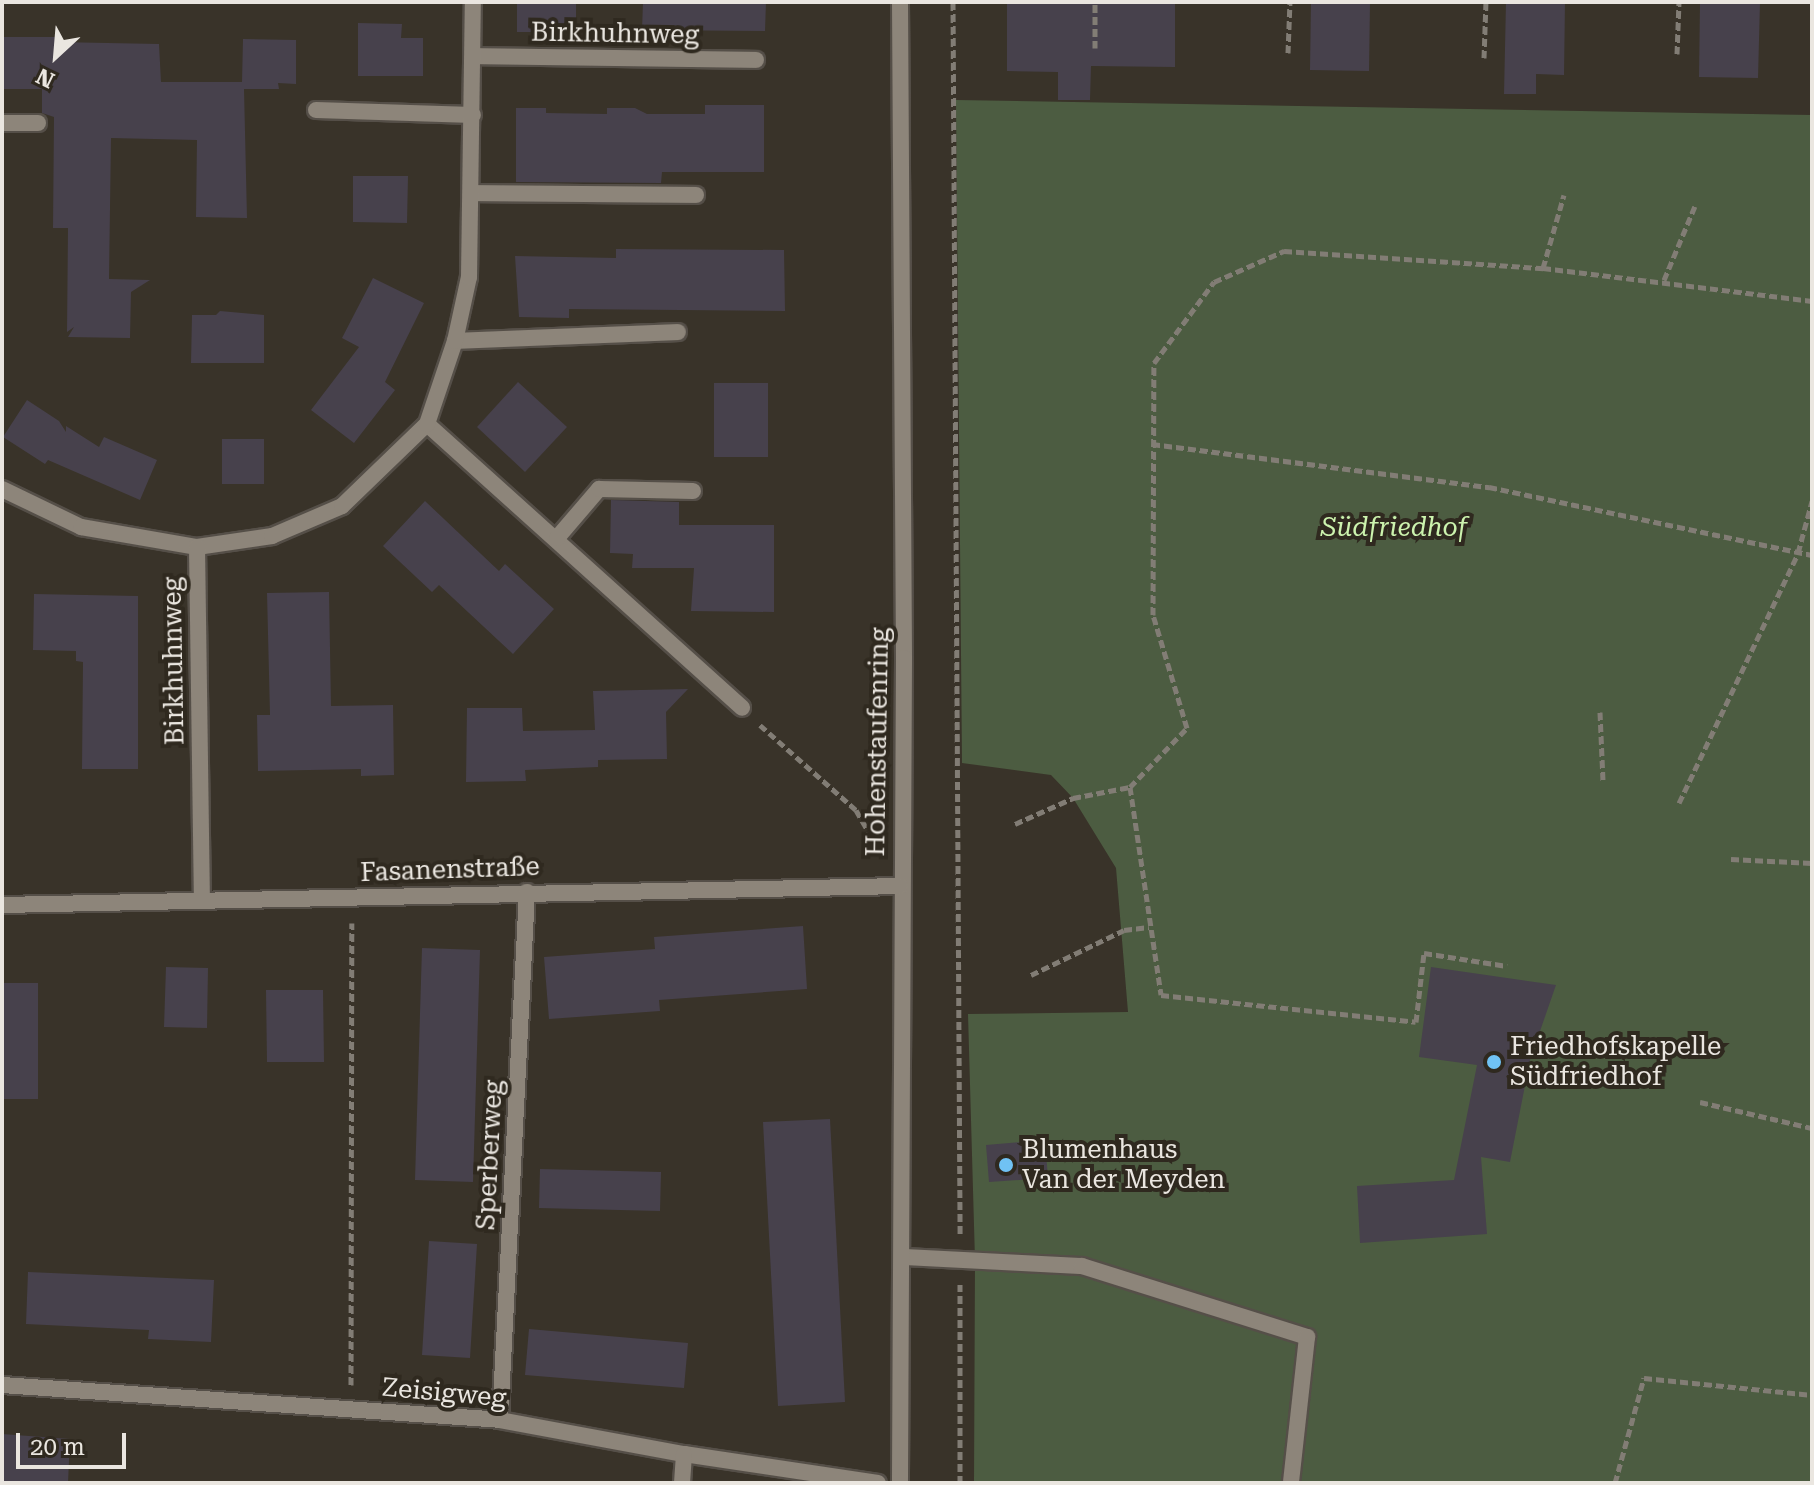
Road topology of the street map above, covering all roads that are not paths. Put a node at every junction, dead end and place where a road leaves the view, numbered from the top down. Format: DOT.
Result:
graph roads {
  1 [pos="473,2"];
  2 [pos="900,2"];
  3 [pos="474,56"];
  4 [pos="756,60"];
  5 [pos="316,110"];
  6 [pos="473,115"];
  7 [pos="2,123"];
  8 [pos="38,123"];
  9 [pos="471,193"];
  10 [pos="696,195"];
  11 [pos="678,332"];
  12 [pos="455,341"];
  13 [pos="427,424"];
  14 [pos="2,489"];
  15 [pos="693,491"];
  16 [pos="557,538"];
  17 [pos="197,547"];
  18 [pos="742,708"];
  19 [pos="900,886"];
  20 [pos="527,892"];
  21 [pos="202,901"];
  22 [pos="2,905"];
  23 [pos="903,1257"];
  24 [pos="2,1385"];
  25 [pos="500,1420"];
  26 [pos="684,1454"];
  27 [pos="1291,1481"];
  28 [pos="682,1483"];
  29 [pos="878,1483"];
  30 [pos="900,1483"];
  1 -- 3 [label="street, Birkhuhnweg"];
  2 -- 19 [label="street, Hohenstaufenring"];
  3 -- 4 [label="street, Birkhuhnweg"];
  3 -- 6 [label="street, Birkhuhnweg"];
  5 -- 6 [label="street"];
  6 -- 9 [label="street, Birkhuhnweg"];
  7 -- 8 [label="street"];
  9 -- 10 [label="street"];
  9 -- 12 [label="street, Birkhuhnweg"];
  11 -- 12 [label="street"];
  12 -- 13 [label="street, Birkhuhnweg"];
  13 -- 16 [label="street"];
  13 -- 17 [label="street, Birkhuhnweg"];
  14 -- 17 [label="street"];
  15 -- 16 [label="street"];
  16 -- 18 [label="street"];
  17 -- 21 [label="street, Birkhuhnweg"];
  19 -- 20 [label="street, Fasanenstraße"];
  19 -- 23 [label="street, Hohenstaufenring"];
  20 -- 21 [label="street, Fasanenstraße"];
  20 -- 25 [label="street, Sperberweg"];
  21 -- 22 [label="street, Fasanenstraße"];
  23 -- 27 [label="street"];
  23 -- 30 [label="street, Hohenstaufenring"];
  24 -- 25 [label="street, Zeisigweg"];
  25 -- 26 [label="street, Zeisigweg"];
  26 -- 28 [label="street"];
  26 -- 29 [label="street, Zeisigweg"];
}
